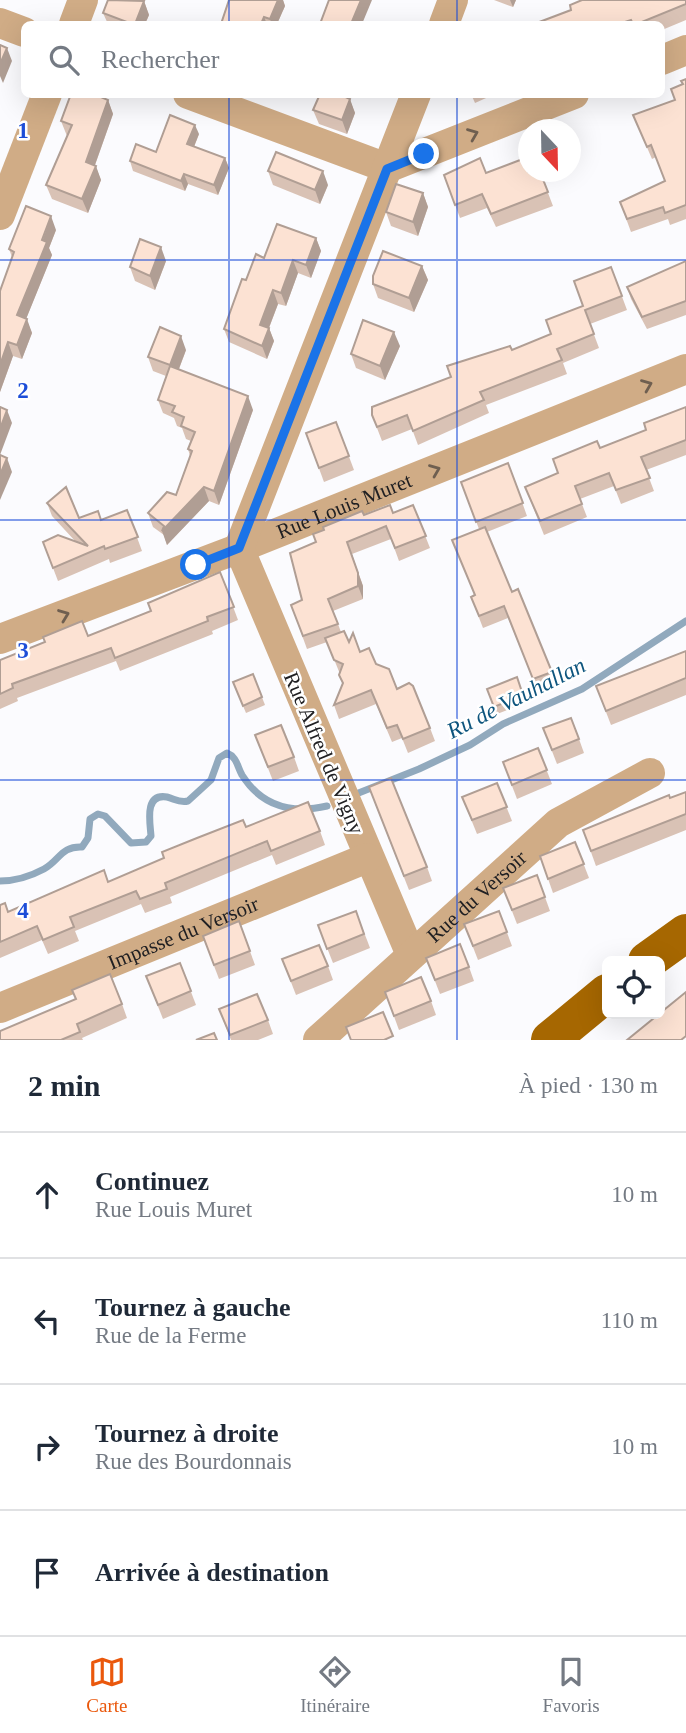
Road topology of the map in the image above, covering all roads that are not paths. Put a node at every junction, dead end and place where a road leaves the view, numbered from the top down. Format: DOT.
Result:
graph roads {
  1 [pos="83,0"];
  2 [pos="453,0"];
  3 [pos="75,21"];
  4 [pos="445,21"];
  5 [pos="0,23"];
  6 [pos="21,31"];
  7 [pos="686,50"];
  8 [pos="665,59"];
  9 [pos="45,98"];
  10 [pos="199,98"];
  11 [pos="414,98"];
  12 [pos="564,98"];
  13 [pos="387,169"];
  14 [pos="0,215"];
  15 [pos="686,369"];
  16 [pos="239,548"];
  17 [pos="0,639"];
  18 [pos="650,774"];
  19 [pos="367,858"];
  20 [pos="686,933"];
  21 [pos="411,956"];
  22 [pos="654,956"];
  23 [pos="0,1008"];
  24 [pos="581,1017"];
  25 [pos="318,1040"];
  26 [pos="550,1040"];
  1 -- 3 [label="street"];
  2 -- 4 [label="street"];
  5 -- 6 [label="street"];
  7 -- 8 [label="street"];
  9 -- 14 [label="street"];
  10 -- 13 [label="street"];
  11 -- 13 [label="street"];
  13 -- 12 [label="street, one-way"];
  13 -- 16 [label="street"];
  16 -- 15 [label="street, Rue Louis Muret, one-way"];
  17 -- 16 [label="street, Rue Louis Muret, one-way"];
  16 -- 19 [label="street, Rue Alfred de Vigny"];
  18 -- 21 [label="street, Rue du Versoir"];
  19 -- 21 [label="street, Rue Alfred de Vigny"];
  19 -- 23 [label="street, Impasse du Versoir"];
  20 -- 22 [label="main road"];
  21 -- 25 [label="street, Rue du Versoir"];
  24 -- 26 [label="main road"];
}
